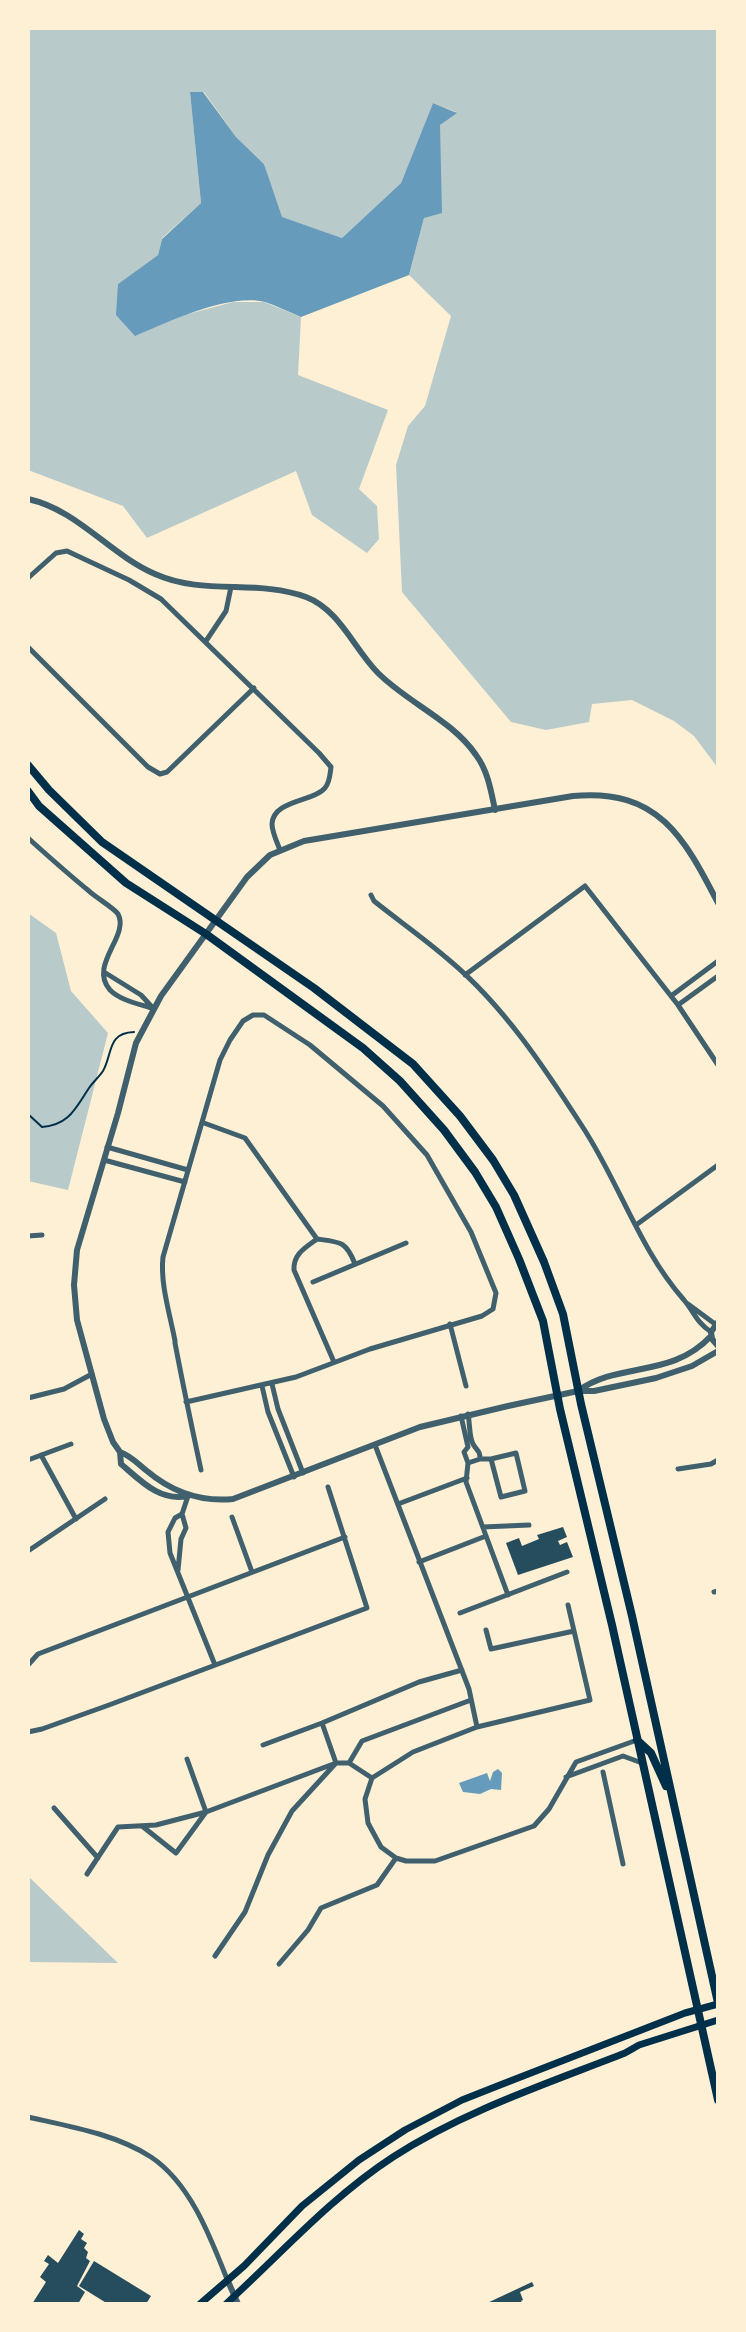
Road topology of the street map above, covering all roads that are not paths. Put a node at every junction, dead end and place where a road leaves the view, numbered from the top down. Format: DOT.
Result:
graph roads {
  1 [pos="28,499"];
  2 [pos="28,578"];
  3 [pos="231,587"];
  4 [pos="206,641"];
  5 [pos="28,647"];
  6 [pos="254,688"];
  7 [pos="28,765"];
  8 [pos="28,791"];
  9 [pos="495,810"];
  10 [pos="28,838"];
  11 [pos="280,850"];
  12 [pos="371,895"];
  13 [pos="718,903"];
  14 [pos="217,919"];
  15 [pos="206,934"];
  16 [pos="718,961"];
  17 [pos="104,972"];
  18 [pos="466,975"];
  19 [pos="718,975"];
  20 [pos="690,982"];
  21 [pos="123,985"];
  22 [pos="698,991"];
  23 [pos="118,995"];
  24 [pos="671,996"];
  25 [pos="678,1005"];
  26 [pos="154,1009"];
  27 [pos="718,1065"];
  28 [pos="204,1123"];
  29 [pos="107,1147"];
  30 [pos="104,1160"];
  31 [pos="718,1165"];
  32 [pos="188,1170"];
  33 [pos="185,1182"];
  34 [pos="636,1225"];
  35 [pos="42,1235"];
  36 [pos="28,1236"];
  37 [pos="317,1239"];
  38 [pos="405,1243"];
  39 [pos="355,1264"];
  40 [pos="313,1282"];
  41 [pos="686,1302"];
  42 [pos="717,1323"];
  43 [pos="450,1324"];
  44 [pos="711,1334"];
  45 [pos="718,1346"];
  46 [pos="718,1351"];
  47 [pos="334,1362"];
  48 [pos="92,1374"];
  49 [pos="272,1384"];
  50 [pos="466,1386"];
  51 [pos="262,1387"];
  52 [pos="578,1391"];
  53 [pos="558,1396"];
  54 [pos="28,1398"];
  55 [pos="187,1402"];
  56 [pos="465,1415"];
  57 [pos="71,1444"];
  58 [pos="375,1445"];
  59 [pos="120,1452"];
  60 [pos="41,1455"];
  61 [pos="480,1459"];
  62 [pos="491,1459"];
  63 [pos="28,1460"];
  64 [pos="718,1460"];
  65 [pos="468,1463"];
  66 [pos="678,1469"];
  67 [pos="201,1470"];
  68 [pos="303,1472"];
  69 [pos="294,1477"];
  70 [pos="467,1478"];
  71 [pos="328,1488"];
  72 [pos="188,1496"];
  73 [pos="104,1499"];
  74 [pos="398,1504"];
  75 [pos="182,1514"];
  76 [pos="232,1517"];
  77 [pos="76,1519"];
  78 [pos="530,1525"];
  79 [pos="483,1527"];
  80 [pos="486,1536"];
  81 [pos="345,1538"];
  82 [pos="169,1539"];
  83 [pos="181,1539"];
  84 [pos="28,1551"];
  85 [pos="419,1562"];
  86 [pos="178,1570"];
  87 [pos="252,1572"];
  88 [pos="567,1572"];
  89 [pos="509,1595"];
  90 [pos="188,1597"];
  91 [pos="568,1605"];
  92 [pos="460,1614"];
  93 [pos="486,1630"];
  94 [pos="574,1631"];
  95 [pos="29,1660"];
  96 [pos="215,1665"];
  97 [pos="462,1670"];
  98 [pos="471,1700"];
  99 [pos="322,1723"];
  100 [pos="477,1727"];
  101 [pos="28,1732"];
  102 [pos="637,1740"];
  103 [pos="263,1745"];
  104 [pos="187,1759"];
  105 [pos="336,1763"];
  106 [pos="349,1763"];
  107 [pos="642,1763"];
  108 [pos="603,1772"];
  109 [pos="566,1777"];
  110 [pos="372,1778"];
  111 [pos="671,1795"];
  112 [pos="54,1808"];
  113 [pos="206,1812"];
  114 [pos="141,1825"];
  115 [pos="98,1858"];
  116 [pos="396,1858"];
  117 [pos="623,1864"];
  118 [pos="87,1874"];
  119 [pos="215,1956"];
  120 [pos="279,1964"];
  121 [pos="718,2003"];
  122 [pos="697,2010"];
  123 [pos="718,2020"];
  124 [pos="701,2025"];
  125 [pos="718,2100"];
  126 [pos="28,2117"];
  127 [pos="227,2279"];
  128 [pos="235,2296"];
  129 [pos="200,2304"];
  130 [pos="226,2304"];
  131 [pos="238,2304"];
  1 -- 3 [label="street"];
  2 -- 4 [label="street"];
  3 -- 4 [label="street"];
  3 -- 9 [label="street"];
  4 -- 6 [label="street"];
  5 -- 6 [label="street"];
  6 -- 11 [label="street"];
  7 -- 14 [label="main road"];
  8 -- 15 [label="main road"];
  9 -- 11 [label="street"];
  9 -- 13 [label="street"];
  10 -- 17 [label="street"];
  11 -- 14 [label="street"];
  12 -- 18 [label="street"];
  14 -- 15 [label="street"];
  14 -- 52 [label="main road"];
  15 -- 26 [label="street"];
  15 -- 53 [label="main road"];
  16 -- 20 [label="street"];
  17 -- 21 [label="street"];
  17 -- 23 [label="street"];
  18 -- 24 [label="street"];
  18 -- 34 [label="street"];
  19 -- 22 [label="street"];
  20 -- 22 [label="street"];
  20 -- 24 [label="street"];
  21 -- 23 [label="street"];
  21 -- 26 [label="street"];
  22 -- 25 [label="street"];
  23 -- 26 [label="street"];
  24 -- 25 [label="street"];
  25 -- 27 [label="street"];
  26 -- 29 [label="street"];
  28 -- 32 [label="street"];
  28 -- 37 [label="street"];
  28 -- 43 [label="street"];
  29 -- 30 [label="street"];
  29 -- 32 [label="street"];
  30 -- 33 [label="street"];
  30 -- 48 [label="street"];
  31 -- 34 [label="street"];
  32 -- 33 [label="street"];
  33 -- 55 [label="street"];
  34 -- 41 [label="street"];
  35 -- 36 [label="street"];
  37 -- 39 [label="street"];
  37 -- 47 [label="street"];
  38 -- 39 [label="street"];
  39 -- 40 [label="street"];
  41 -- 42 [label="street"];
  41 -- 44 [label="street"];
  42 -- 44 [label="street"];
  43 -- 47 [label="street"];
  43 -- 50 [label="street"];
  44 -- 45 [label="street"];
  44 -- 52 [label="street"];
  46 -- 52 [label="street"];
  47 -- 49 [label="street"];
  48 -- 54 [label="street"];
  48 -- 59 [label="street"];
  49 -- 51 [label="street"];
  49 -- 68 [label="street"];
  51 -- 55 [label="street"];
  51 -- 69 [label="street"];
  52 -- 53 [label="street"];
  52 -- 111 [label="main road"];
  53 -- 56 [label="street"];
  53 -- 102 [label="main road"];
  55 -- 67 [label="street"];
  56 -- 58 [label="street"];
  56 -- 61 [label="street"];
  56 -- 65 [label="street"];
  57 -- 60 [label="street"];
  58 -- 68 [label="street"];
  58 -- 74 [label="street"];
  59 -- 72 [label="street"];
  59 -- 72 [label="street"];
  60 -- 63 [label="street"];
  60 -- 77 [label="street"];
  61 -- 62 [label="street"];
  61 -- 65 [label="street"];
  62 -- 62 [label="street"];
  64 -- 66 [label="street"];
  65 -- 70 [label="street"];
  68 -- 69 [label="street"];
  69 -- 72 [label="street"];
  70 -- 74 [label="street"];
  70 -- 79 [label="street"];
  71 -- 81 [label="street"];
  72 -- 75 [label="street"];
  73 -- 77 [label="street"];
  74 -- 85 [label="street"];
  75 -- 82 [label="street"];
  75 -- 83 [label="street"];
  76 -- 87 [label="street"];
  77 -- 84 [label="street"];
  78 -- 79 [label="street"];
  79 -- 80 [label="street"];
  80 -- 85 [label="street"];
  80 -- 89 [label="street"];
  81 -- 87 [label="street"];
  81 -- 96 [label="street"];
  82 -- 83 [label="street"];
  82 -- 86 [label="street"];
  83 -- 86 [label="street"];
  85 -- 97 [label="street"];
  86 -- 90 [label="street"];
  87 -- 90 [label="street"];
  88 -- 89 [label="street"];
  89 -- 92 [label="street"];
  90 -- 95 [label="street"];
  90 -- 96 [label="street"];
  91 -- 94 [label="street"];
  93 -- 94 [label="street"];
  94 -- 100 [label="street"];
  96 -- 101 [label="street"];
  97 -- 98 [label="street"];
  97 -- 99 [label="street"];
  98 -- 100 [label="street"];
  98 -- 106 [label="street"];
  99 -- 103 [label="street"];
  99 -- 105 [label="street"];
  100 -- 110 [label="street"];
  102 -- 107 [label="main road"];
  102 -- 109 [label="street"];
  102 -- 111 [label="main road"];
  104 -- 113 [label="street"];
  105 -- 106 [label="street"];
  105 -- 113 [label="street"];
  105 -- 119 [label="street"];
  106 -- 110 [label="street"];
  107 -- 109 [label="street"];
  107 -- 122 [label="main road"];
  108 -- 117 [label="street"];
  109 -- 116 [label="street"];
  110 -- 116 [label="street"];
  111 -- 121 [label="main road"];
  112 -- 115 [label="street"];
  113 -- 114 [label="street"];
  113 -- 114 [label="street"];
  114 -- 115 [label="street"];
  115 -- 118 [label="street"];
  116 -- 120 [label="street"];
  121 -- 122 [label="main road"];
  122 -- 124 [label="main road"];
  122 -- 127 [label="main road"];
  123 -- 124 [label="main road"];
  124 -- 125 [label="main road"];
  124 -- 128 [label="main road"];
  126 -- 127 [label="street"];
  127 -- 128 [label="street"];
  127 -- 129 [label="main road"];
  128 -- 130 [label="main road"];
  128 -- 131 [label="street"];
}
